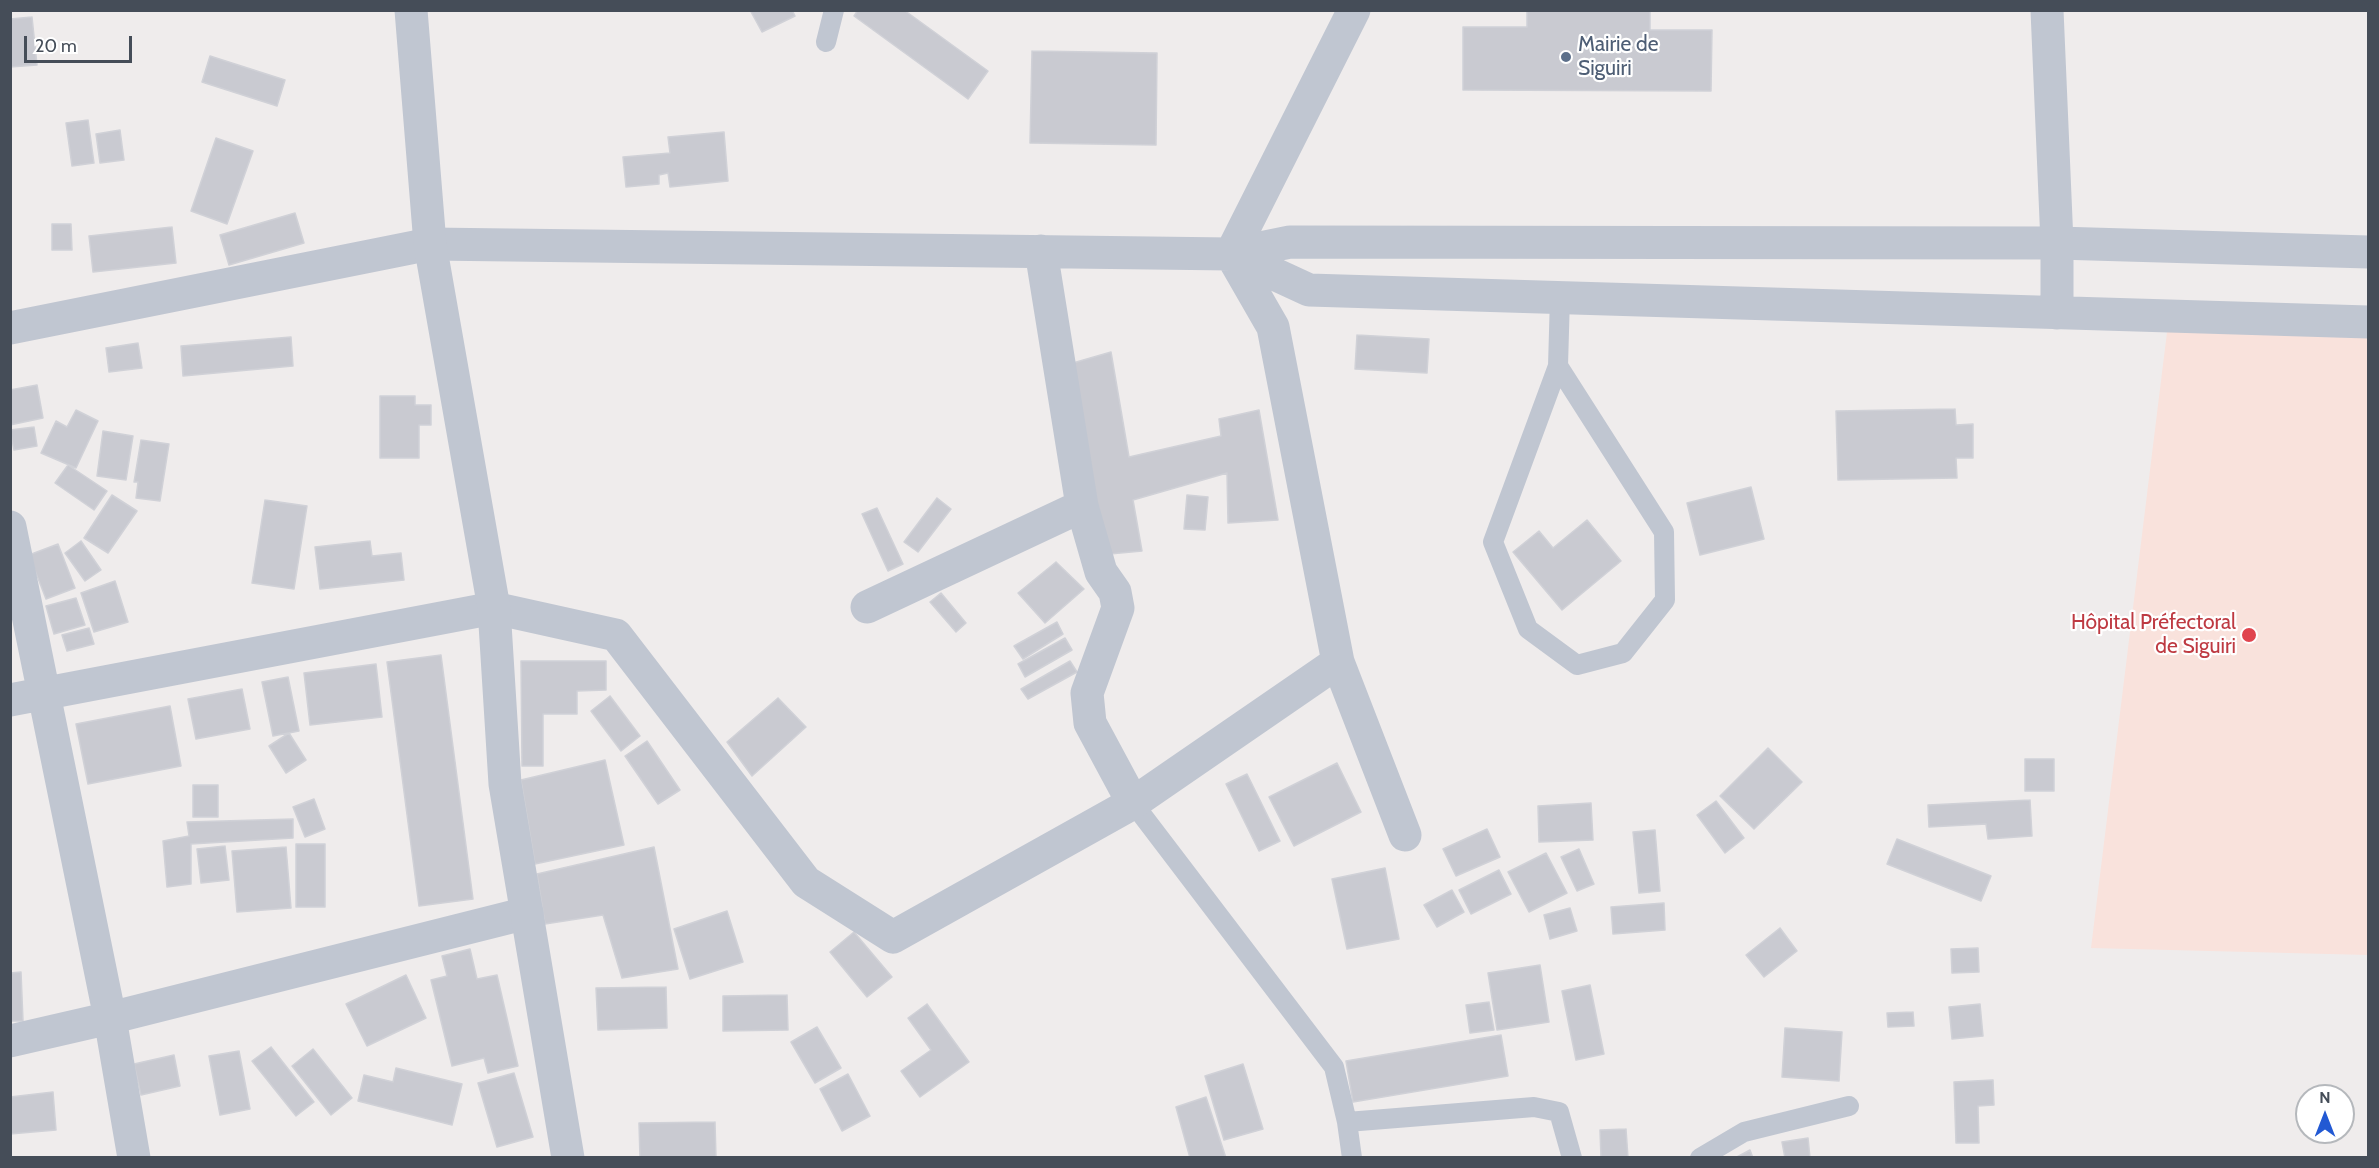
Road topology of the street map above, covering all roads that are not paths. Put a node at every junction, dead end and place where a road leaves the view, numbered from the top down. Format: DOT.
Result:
graph roads {
  1 [pos="411,10"];
  2 [pos="834,10"];
  3 [pos="1354,10"];
  4 [pos="2047,10"];
  5 [pos="826,42"];
  6 [pos="2057,243"];
  7 [pos="430,244"];
  8 [pos="1041,251"];
  9 [pos="2368,252"];
  10 [pos="1232,254"];
  11 [pos="1560,297"];
  12 [pos="2057,313"];
  13 [pos="2368,322"];
  14 [pos="10,328"];
  15 [pos="1558,366"];
  16 [pos="1082,506"];
  17 [pos="10,526"];
  18 [pos="867,607"];
  19 [pos="494,608"];
  20 [pos="1338,662"];
  21 [pos="45,694"];
  22 [pos="10,700"];
  23 [pos="1133,803"];
  24 [pos="1405,835"];
  25 [pos="527,913"];
  26 [pos="110,1018"];
  27 [pos="10,1041"];
  28 [pos="1850,1106"];
  29 [pos="1347,1122"];
  30 [pos="134,1158"];
  31 [pos="568,1158"];
  32 [pos="1352,1158"];
  33 [pos="1572,1158"];
  34 [pos="1700,1158"];
  1 -- 7 [label="street"];
  2 -- 5 [label="lane"];
  3 -- 10 [label="street"];
  4 -- 6 [label="street"];
  6 -- 9 [label="street"];
  6 -- 10 [label="street"];
  6 -- 12 [label="street"];
  7 -- 8 [label="street"];
  7 -- 14 [label="street"];
  7 -- 19 [label="street"];
  8 -- 10 [label="street"];
  8 -- 16 [label="street"];
  10 -- 11 [label="street"];
  10 -- 20 [label="street"];
  11 -- 12 [label="street"];
  11 -- 15 [label="lane"];
  12 -- 13 [label="street"];
  15 -- 15 [label="lane"];
  16 -- 18 [label="street"];
  16 -- 23 [label="street"];
  17 -- 21 [label="street"];
  19 -- 21 [label="street"];
  19 -- 23 [label="street"];
  19 -- 25 [label="street"];
  20 -- 23 [label="street"];
  20 -- 24 [label="street"];
  21 -- 22 [label="street"];
  21 -- 26 [label="street"];
  23 -- 29 [label="lane"];
  25 -- 26 [label="street"];
  25 -- 31 [label="street"];
  26 -- 27 [label="street"];
  26 -- 30 [label="street"];
  28 -- 34 [label="lane"];
  29 -- 32 [label="lane"];
  29 -- 33 [label="lane"];
}
